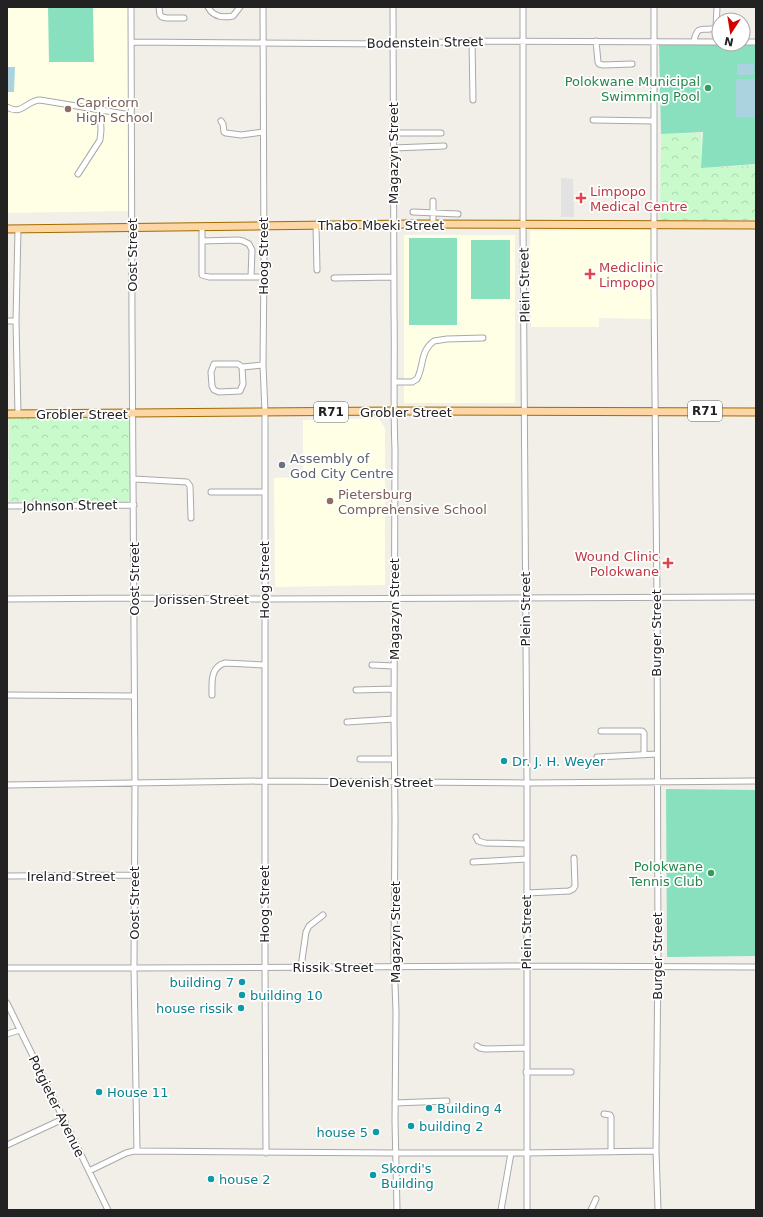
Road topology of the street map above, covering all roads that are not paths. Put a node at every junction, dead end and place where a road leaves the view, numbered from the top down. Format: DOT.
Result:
graph roads {
  1 [pos="131,7"];
  2 [pos="159,7"];
  3 [pos="208,7"];
  4 [pos="240,7"];
  5 [pos="263,7"];
  6 [pos="393,7"];
  7 [pos="523,7"];
  8 [pos="654,7"];
  9 [pos="717,7"];
  10 [pos="184,18"];
  11 [pos="472,41"];
  12 [pos="524,41"];
  13 [pos="596,41"];
  14 [pos="654,41"];
  15 [pos="694,41"];
  16 [pos="131,42"];
  17 [pos="711,42"];
  18 [pos="263,43"];
  19 [pos="393,44"];
  20 [pos="632,64"];
  21 [pos="473,100"];
  22 [pos="7,107"];
  23 [pos="100,110"];
  24 [pos="131,115"];
  25 [pos="593,120"];
  26 [pos="221,121"];
  27 [pos="654,121"];
  28 [pos="263,132"];
  29 [pos="394,133"];
  30 [pos="441,133"];
  31 [pos="444,146"];
  32 [pos="394,148"];
  33 [pos="78,174"];
  34 [pos="433,201"];
  35 [pos="413,212"];
  36 [pos="433,213"];
  37 [pos="458,214"];
  38 [pos="316,225"];
  39 [pos="393,225"];
  40 [pos="433,225"];
  41 [pos="523,225"];
  42 [pos="654,225"];
  43 [pos="756,225"];
  44 [pos="263,226"];
  45 [pos="202,227"];
  46 [pos="132,228"];
  47 [pos="7,229"];
  48 [pos="18,229"];
  49 [pos="202,241"];
  50 [pos="317,270"];
  51 [pos="251,277"];
  52 [pos="264,277"];
  53 [pos="394,277"];
  54 [pos="334,278"];
  55 [pos="7,321"];
  56 [pos="16,321"];
  57 [pos="483,338"];
  58 [pos="263,365"];
  59 [pos="242,367"];
  60 [pos="394,382"];
  61 [pos="394,411"];
  62 [pos="265,412"];
  63 [pos="524,412"];
  64 [pos="655,412"];
  65 [pos="756,412"];
  66 [pos="133,413"];
  67 [pos="7,414"];
  68 [pos="18,414"];
  69 [pos="134,479"];
  70 [pos="211,492"];
  71 [pos="265,492"];
  72 [pos="134,505"];
  73 [pos="7,506"];
  74 [pos="191,518"];
  75 [pos="756,597"];
  76 [pos="134,598"];
  77 [pos="394,598"];
  78 [pos="656,598"];
  79 [pos="7,599"];
  80 [pos="264,599"];
  81 [pos="525,599"];
  82 [pos="264,664"];
  83 [pos="372,665"];
  84 [pos="394,666"];
  85 [pos="394,689"];
  86 [pos="356,690"];
  87 [pos="7,695"];
  88 [pos="212,695"];
  89 [pos="134,696"];
  90 [pos="394,719"];
  91 [pos="347,722"];
  92 [pos="601,731"];
  93 [pos="657,754"];
  94 [pos="644,755"];
  95 [pos="597,757"];
  96 [pos="360,759"];
  97 [pos="394,759"];
  98 [pos="264,781"];
  99 [pos="756,781"];
  100 [pos="394,782"];
  101 [pos="657,782"];
  102 [pos="135,783"];
  103 [pos="526,783"];
  104 [pos="7,785"];
  105 [pos="476,836"];
  106 [pos="527,844"];
  107 [pos="574,858"];
  108 [pos="527,859"];
  109 [pos="472,862"];
  110 [pos="134,875"];
  111 [pos="7,876"];
  112 [pos="527,893"];
  113 [pos="323,914"];
  114 [pos="526,966"];
  115 [pos="657,966"];
  116 [pos="264,967"];
  117 [pos="301,967"];
  118 [pos="395,967"];
  119 [pos="756,967"];
  120 [pos="7,968"];
  121 [pos="134,968"];
  122 [pos="7,1003"];
  123 [pos="20,1030"];
  124 [pos="7,1034"];
  125 [pos="477,1046"];
  126 [pos="526,1048"];
  127 [pos="526,1072"];
  128 [pos="571,1072"];
  129 [pos="447,1101"];
  130 [pos="395,1103"];
  131 [pos="604,1114"];
  132 [pos="63,1119"];
  133 [pos="7,1145"];
  134 [pos="137,1151"];
  135 [pos="656,1151"];
  136 [pos="611,1152"];
  137 [pos="266,1153"];
  138 [pos="511,1153"];
  139 [pos="526,1153"];
  140 [pos="396,1154"];
  141 [pos="89,1171"];
  142 [pos="596,1199"];
  143 [pos="108,1210"];
  144 [pos="398,1210"];
  145 [pos="500,1210"];
  146 [pos="526,1210"];
  147 [pos="591,1210"];
  148 [pos="658,1210"];
  1 -- 16 [label="street, Oost Street"];
  2 -- 10 [label="street"];
  3 -- 4 [label="street"];
  5 -- 18 [label="street, Hoog Street"];
  6 -- 19 [label="street, Magazyn Street"];
  7 -- 12 [label="street, Plein Street"];
  8 -- 14 [label="street, Burger Street"];
  9 -- 15 [label="street"];
  11 -- 12 [label="street, Bodenstein Street"];
  11 -- 19 [label="street, Bodenstein Street"];
  11 -- 21 [label="street"];
  12 -- 13 [label="street, Bodenstein Street"];
  12 -- 41 [label="street, Plein Street"];
  13 -- 14 [label="street, Bodenstein Street"];
  13 -- 20 [label="street"];
  14 -- 15 [label="street, Bodenstein Street"];
  14 -- 27 [label="street, Burger Street"];
  15 -- 17 [label="street, Bodenstein Street"];
  16 -- 18 [label="street, Bodenstein Street"];
  16 -- 24 [label="street, Oost Street"];
  18 -- 19 [label="street, Bodenstein Street"];
  18 -- 28 [label="street, Hoog Street"];
  19 -- 29 [label="street, Magazyn Street"];
  22 -- 23 [label="street"];
  23 -- 24 [label="street"];
  23 -- 33 [label="street"];
  24 -- 46 [label="street, Oost Street"];
  25 -- 27 [label="street"];
  26 -- 28 [label="street"];
  27 -- 42 [label="street, Burger Street"];
  28 -- 44 [label="street, Hoog Street"];
  29 -- 30 [label="street"];
  29 -- 32 [label="street, Magazyn Street"];
  31 -- 32 [label="street"];
  32 -- 39 [label="street, Magazyn Street"];
  34 -- 36 [label="street"];
  35 -- 36 [label="street"];
  36 -- 37 [label="street"];
  36 -- 40 [label="street"];
  38 -- 39 [label="main road, Thabo Mbeki Street"];
  38 -- 44 [label="main road, Thabo Mbeki Street"];
  38 -- 50 [label="street"];
  39 -- 40 [label="main road, Thabo Mbeki Street"];
  39 -- 53 [label="street, Magazyn Street"];
  40 -- 41 [label="main road, Thabo Mbeki Street"];
  41 -- 42 [label="main road, Thabo Mbeki Street"];
  41 -- 63 [label="street, Plein Street"];
  42 -- 43 [label="main road, Thabo Mbeki Street"];
  42 -- 64 [label="street, Burger Street"];
  44 -- 45 [label="main road, Thabo Mbeki Street"];
  44 -- 52 [label="street, Hoog Street"];
  45 -- 46 [label="main road, Thabo Mbeki Street"];
  45 -- 49 [label="street"];
  46 -- 48 [label="main road, Thabo Mbeki Street"];
  46 -- 66 [label="street, Oost Street"];
  47 -- 48 [label="main road, Thabo Mbeki Street"];
  48 -- 56 [label="street"];
  49 -- 51 [label="street"];
  49 -- 51 [label="street"];
  51 -- 52 [label="street"];
  52 -- 58 [label="street, Hoog Street"];
  53 -- 54 [label="street"];
  53 -- 60 [label="street, Magazyn Street"];
  55 -- 56 [label="street"];
  56 -- 68 [label="street"];
  57 -- 60 [label="street"];
  58 -- 59 [label="street"];
  58 -- 62 [label="street, Hoog Street"];
  59 -- 59 [label="street"];
  60 -- 61 [label="street, Magazyn Street"];
  61 -- 62 [label="main road, Grobler Street / R71"];
  61 -- 63 [label="main road, Grobler Street / R71"];
  61 -- 77 [label="street, Magazyn Street"];
  62 -- 66 [label="main road, Grobler Street / R71"];
  62 -- 71 [label="street, Hoog Street"];
  63 -- 64 [label="main road, Grobler Street / R71"];
  63 -- 81 [label="street, Plein Street"];
  64 -- 65 [label="main road, Grobler Street / R71"];
  64 -- 78 [label="street, Burger Street"];
  66 -- 68 [label="main road, Grobler Street / R71"];
  66 -- 69 [label="street, Oost Street"];
  67 -- 68 [label="main road, Grobler Street / R71"];
  69 -- 72 [label="street, Oost Street"];
  69 -- 74 [label="street"];
  70 -- 71 [label="street"];
  71 -- 80 [label="street, Hoog Street"];
  72 -- 73 [label="street, Johnson Street"];
  72 -- 76 [label="street, Oost Street"];
  75 -- 78 [label="street, Jorissen Street"];
  76 -- 79 [label="street, Jorissen Street"];
  76 -- 80 [label="street, Jorissen Street"];
  76 -- 89 [label="street, Oost Street"];
  77 -- 80 [label="street, Jorissen Street"];
  77 -- 81 [label="street, Jorissen Street"];
  77 -- 84 [label="street, Magazyn Street"];
  78 -- 81 [label="street, Jorissen Street"];
  78 -- 93 [label="street, Burger Street"];
  80 -- 82 [label="street, Hoog Street"];
  81 -- 103 [label="street, Plein Street"];
  82 -- 88 [label="street"];
  82 -- 98 [label="street, Hoog Street"];
  83 -- 84 [label="street"];
  84 -- 85 [label="street, Magazyn Street"];
  85 -- 86 [label="street"];
  85 -- 90 [label="street, Magazyn Street"];
  87 -- 89 [label="street"];
  89 -- 102 [label="street, Oost Street"];
  90 -- 91 [label="street"];
  90 -- 97 [label="street, Magazyn Street"];
  92 -- 94 [label="street"];
  93 -- 94 [label="street"];
  93 -- 101 [label="street, Burger Street"];
  94 -- 95 [label="street"];
  96 -- 97 [label="street"];
  97 -- 100 [label="street, Magazyn Street"];
  98 -- 100 [label="street, Devenish Street"];
  98 -- 102 [label="street, Devenish Street"];
  98 -- 116 [label="street, Hoog Street"];
  99 -- 101 [label="street, Devenish Street"];
  100 -- 103 [label="street, Devenish Street"];
  100 -- 118 [label="street, Magazyn Street"];
  101 -- 103 [label="street, Devenish Street"];
  101 -- 115 [label="street, Burger Street"];
  102 -- 104 [label="street, Devenish Street"];
  102 -- 110 [label="street, Oost Street"];
  103 -- 106 [label="street, Plein Street"];
  105 -- 106 [label="street"];
  106 -- 108 [label="street, Plein Street"];
  107 -- 112 [label="street"];
  108 -- 109 [label="street"];
  108 -- 112 [label="street, Plein Street"];
  110 -- 111 [label="street, Ireland Street"];
  110 -- 121 [label="street, Oost Street"];
  112 -- 114 [label="street, Plein Street"];
  113 -- 117 [label="street"];
  114 -- 115 [label="street, Rissik Street"];
  114 -- 118 [label="street, Rissik Street"];
  114 -- 126 [label="street, Plein Street"];
  115 -- 119 [label="street, Rissik Street"];
  115 -- 135 [label="street, Burger Street"];
  116 -- 117 [label="street, Rissik Street"];
  116 -- 121 [label="street, Rissik Street"];
  116 -- 137 [label="street, Hoog Street"];
  117 -- 118 [label="street, Rissik Street"];
  118 -- 130 [label="street, Magazyn Street"];
  120 -- 121 [label="street, Rissik Street"];
  121 -- 134 [label="street, Oost Street"];
  122 -- 123 [label="street, Potgieter Avenue"];
  123 -- 124 [label="street"];
  123 -- 132 [label="street, Potgieter Avenue"];
  125 -- 126 [label="street"];
  126 -- 127 [label="street, Plein Street"];
  127 -- 128 [label="street"];
  127 -- 139 [label="street, Plein Street"];
  129 -- 130 [label="street"];
  130 -- 140 [label="street, Magazyn Street"];
  131 -- 136 [label="street"];
  132 -- 133 [label="street"];
  132 -- 141 [label="street, Potgieter Avenue"];
  134 -- 137 [label="street"];
  134 -- 141 [label="street"];
  135 -- 136 [label="street"];
  135 -- 148 [label="street, Burger Street"];
  136 -- 139 [label="street"];
  137 -- 140 [label="street"];
  138 -- 139 [label="street"];
  138 -- 140 [label="street"];
  138 -- 145 [label="street"];
  139 -- 146 [label="street, Plein Street"];
  140 -- 144 [label="street, Magazyn Street"];
  141 -- 143 [label="street, Potgieter Avenue"];
  142 -- 147 [label="street"];
}
